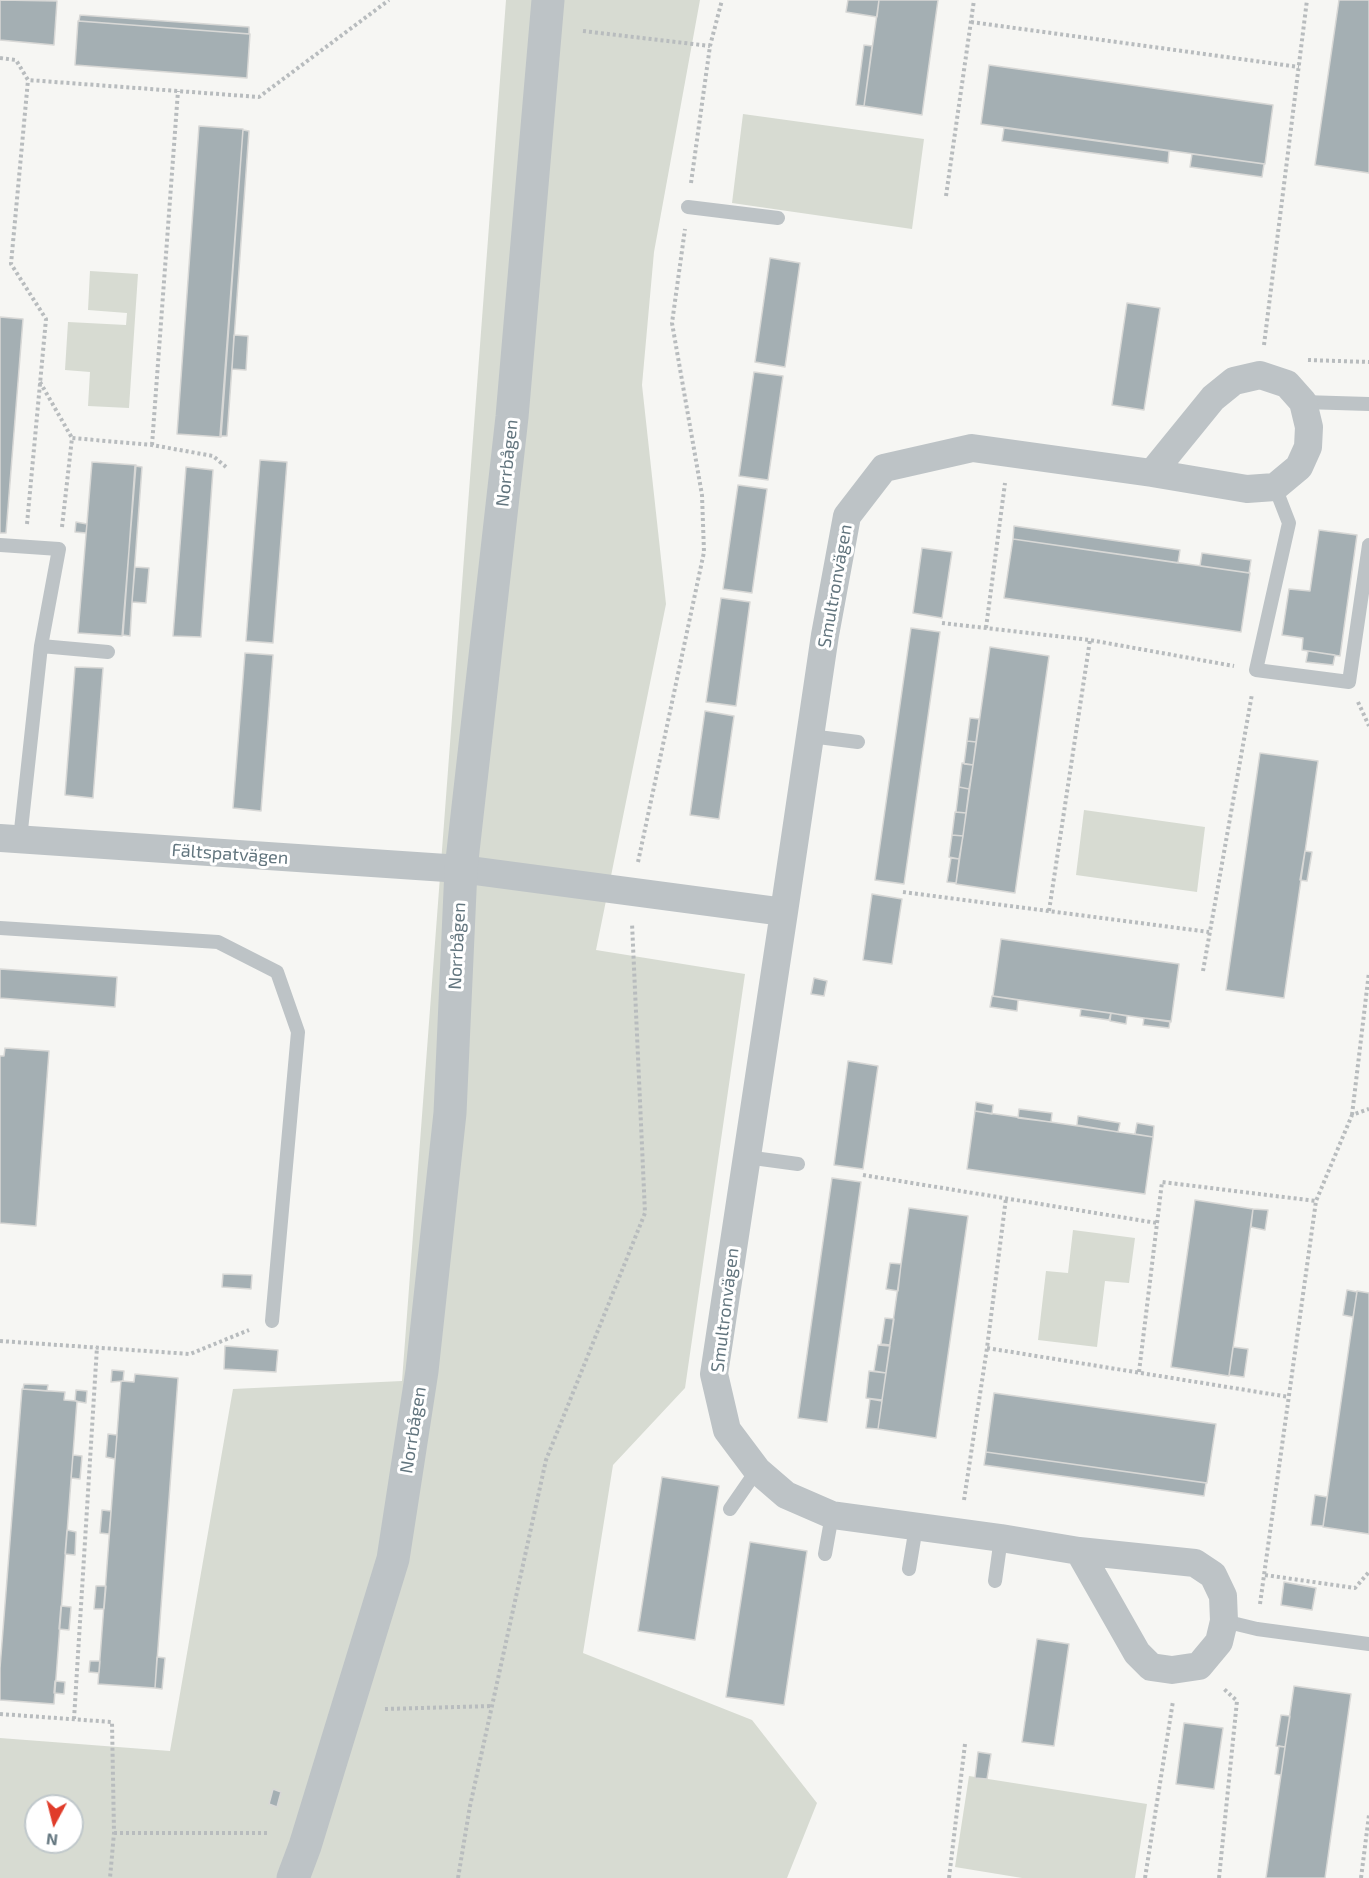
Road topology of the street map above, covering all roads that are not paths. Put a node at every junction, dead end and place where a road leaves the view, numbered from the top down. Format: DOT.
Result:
graph roads {
  1 [pos="548,0"];
  2 [pos="688,207"];
  3 [pos="778,218"];
  4 [pos="1303,402"];
  5 [pos="1369,404"];
  6 [pos="1152,473"];
  7 [pos="1275,487"];
  8 [pos="0,545"];
  9 [pos="1369,545"];
  10 [pos="40,646"];
  11 [pos="108,651"];
  12 [pos="810,736"];
  13 [pos="858,742"];
  14 [pos="10,838"];
  15 [pos="461,869"];
  16 [pos="784,912"];
  17 [pos="0,928"];
  18 [pos="746,1157"];
  19 [pos="798,1164"];
  20 [pos="272,1321"];
  21 [pos="758,1470"];
  22 [pos="730,1509"];
  23 [pos="832,1515"];
  24 [pos="916,1527"];
  25 [pos="1001,1538"];
  26 [pos="1079,1551"];
  27 [pos="825,1554"];
  28 [pos="909,1569"];
  29 [pos="995,1581"];
  30 [pos="1224,1622"];
  31 [pos="1369,1644"];
  32 [pos="293,1878"];
  1 -- 15 [label="street, Norrbågen"];
  2 -- 3 [label="lane"];
  4 -- 5 [label="lane"];
  4 -- 6 [label="street"];
  4 -- 7 [label="street"];
  6 -- 7 [label="street, Smultronvägen"];
  6 -- 12 [label="street, Smultronvägen"];
  7 -- 9 [label="lane"];
  8 -- 10 [label="lane"];
  10 -- 11 [label="lane"];
  10 -- 14 [label="lane"];
  12 -- 13 [label="lane"];
  12 -- 16 [label="street, Smultronvägen"];
  14 -- 15 [label="street, Fältspatvägen"];
  15 -- 16 [label="street"];
  15 -- 32 [label="street, Norrbågen"];
  16 -- 18 [label="street, Smultronvägen"];
  17 -- 20 [label="lane"];
  18 -- 19 [label="lane"];
  18 -- 21 [label="street, Smultronvägen"];
  21 -- 22 [label="lane"];
  21 -- 23 [label="street, Smultronvägen"];
  23 -- 24 [label="street, Smultronvägen"];
  23 -- 27 [label="lane"];
  24 -- 25 [label="street, Smultronvägen"];
  24 -- 28 [label="lane"];
  25 -- 26 [label="street, Smultronvägen"];
  25 -- 29 [label="lane"];
  26 -- 30 [label="street, Smultronvägen"];
  26 -- 30 [label="street, Smultronvägen"];
  30 -- 31 [label="lane"];
}
